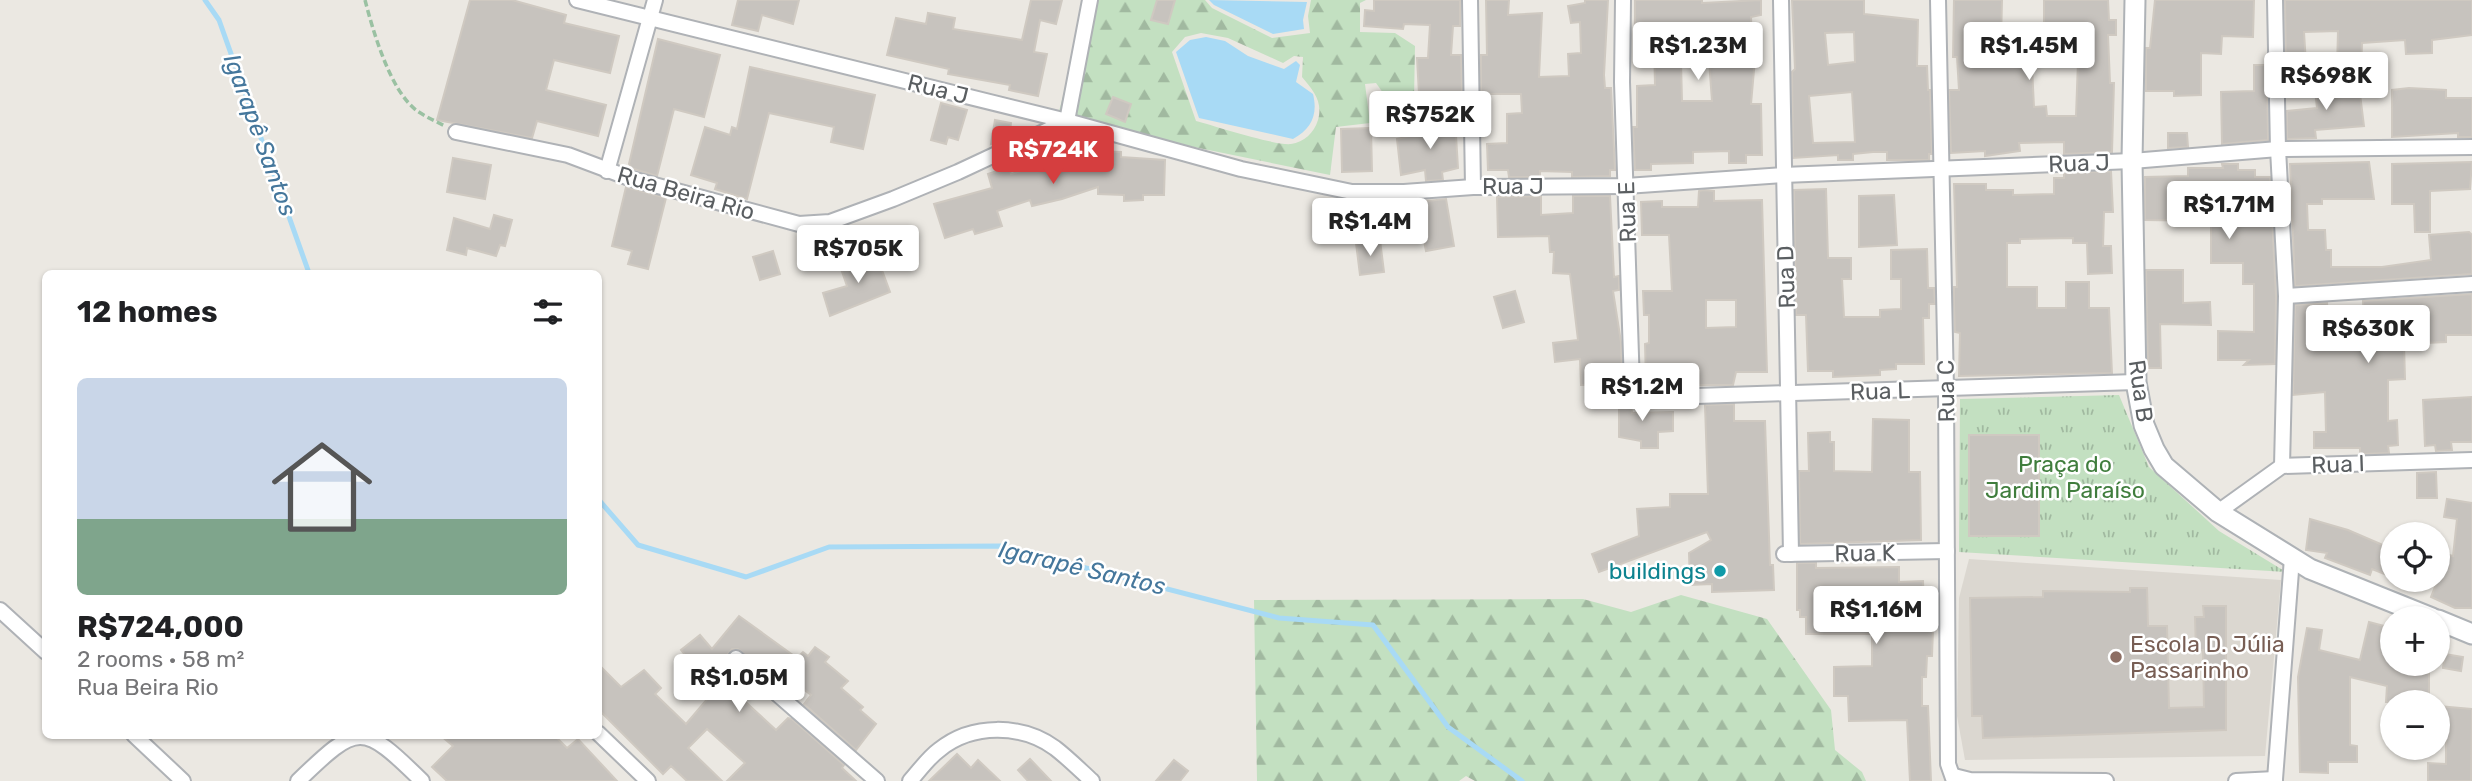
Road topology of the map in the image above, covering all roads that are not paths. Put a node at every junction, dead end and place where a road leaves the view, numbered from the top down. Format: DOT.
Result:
graph roads {
  1 [pos="577,0"];
  2 [pos="655,0"];
  3 [pos="1090,0"];
  4 [pos="1470,0"];
  5 [pos="1623,0"];
  6 [pos="1781,0"];
  7 [pos="1938,0"];
  8 [pos="2135,0"];
  9 [pos="2275,0"];
  10 [pos="650,18"];
  11 [pos="1067,121"];
  12 [pos="456,132"];
  13 [pos="2472,147"];
  14 [pos="2278,149"];
  15 [pos="2132,161"];
  16 [pos="1941,169"];
  17 [pos="607,171"];
  18 [pos="1783,174"];
  19 [pos="1626,186"];
  20 [pos="1473,187"];
  21 [pos="2472,284"];
  22 [pos="2286,296"];
  23 [pos="2136,382"];
  24 [pos="1946,389"];
  25 [pos="1789,393"];
  26 [pos="1665,397"];
  27 [pos="2472,460"];
  28 [pos="2282,466"];
  29 [pos="2218,512"];
  30 [pos="1947,551"];
  31 [pos="1787,554"];
  32 [pos="2292,558"];
  33 [pos="2402,606"];
  34 [pos="0,610"];
  35 [pos="2450,625"];
  36 [pos="2472,634"];
  37 [pos="42,648"];
  38 [pos="736,658"];
  39 [pos="602,737"];
  40 [pos="138,739"];
  41 [pos="346,739"];
  42 [pos="374,739"];
  43 [pos="1954,779"];
  44 [pos="2066,780"];
  45 [pos="2276,780"];
  46 [pos="183,781"];
  47 [pos="298,781"];
  48 [pos="422,781"];
  49 [pos="649,781"];
  50 [pos="877,781"];
  51 [pos="909,781"];
  52 [pos="1092,781"];
  53 [pos="2106,781"];
  54 [pos="2236,781"];
  1 -- 10 [label="street, Rua J"];
  2 -- 10 [label="street"];
  3 -- 11 [label="street"];
  4 -- 20 [label="street"];
  5 -- 19 [label="street, Rua E"];
  6 -- 18 [label="street, Rua D"];
  7 -- 16 [label="street, Rua C"];
  8 -- 15 [label="street, Rua B"];
  9 -- 14 [label="street"];
  10 -- 11 [label="street, Rua J"];
  10 -- 17 [label="street"];
  11 -- 17 [label="street, Rua Beira Rio"];
  11 -- 20 [label="street, Rua J"];
  12 -- 17 [label="street, Rua Beira Rio"];
  13 -- 14 [label="street, Rua J"];
  14 -- 15 [label="street, Rua J"];
  14 -- 22 [label="street"];
  15 -- 16 [label="street, Rua J"];
  15 -- 23 [label="street, Rua B"];
  16 -- 18 [label="street, Rua J"];
  16 -- 24 [label="street, Rua C"];
  18 -- 19 [label="street, Rua J"];
  18 -- 25 [label="street, Rua D"];
  19 -- 20 [label="street, Rua J"];
  19 -- 26 [label="street, Rua E"];
  21 -- 22 [label="street"];
  22 -- 28 [label="street"];
  23 -- 24 [label="street, Rua L"];
  23 -- 29 [label="street, Rua B"];
  24 -- 25 [label="street, Rua L"];
  24 -- 30 [label="street, Rua C"];
  25 -- 26 [label="street, Rua L"];
  25 -- 31 [label="street, Rua D"];
  27 -- 28 [label="street, Rua I"];
  28 -- 29 [label="street, Rua I"];
  29 -- 32 [label="street, Rua B"];
  30 -- 31 [label="street, Rua K"];
  30 -- 43 [label="street, Rua C"];
  32 -- 33 [label="street, Rua B"];
  32 -- 45 [label="street"];
  34 -- 37 [label="street"];
  35 -- 36 [label="street"];
  38 -- 50 [label="street"];
  39 -- 49 [label="street"];
  40 -- 46 [label="street"];
  41 -- 47 [label="street"];
  42 -- 48 [label="street"];
  43 -- 44 [label="street"];
  44 -- 53 [label="street"];
  45 -- 54 [label="street"];
  51 -- 52 [label="street"];
}
